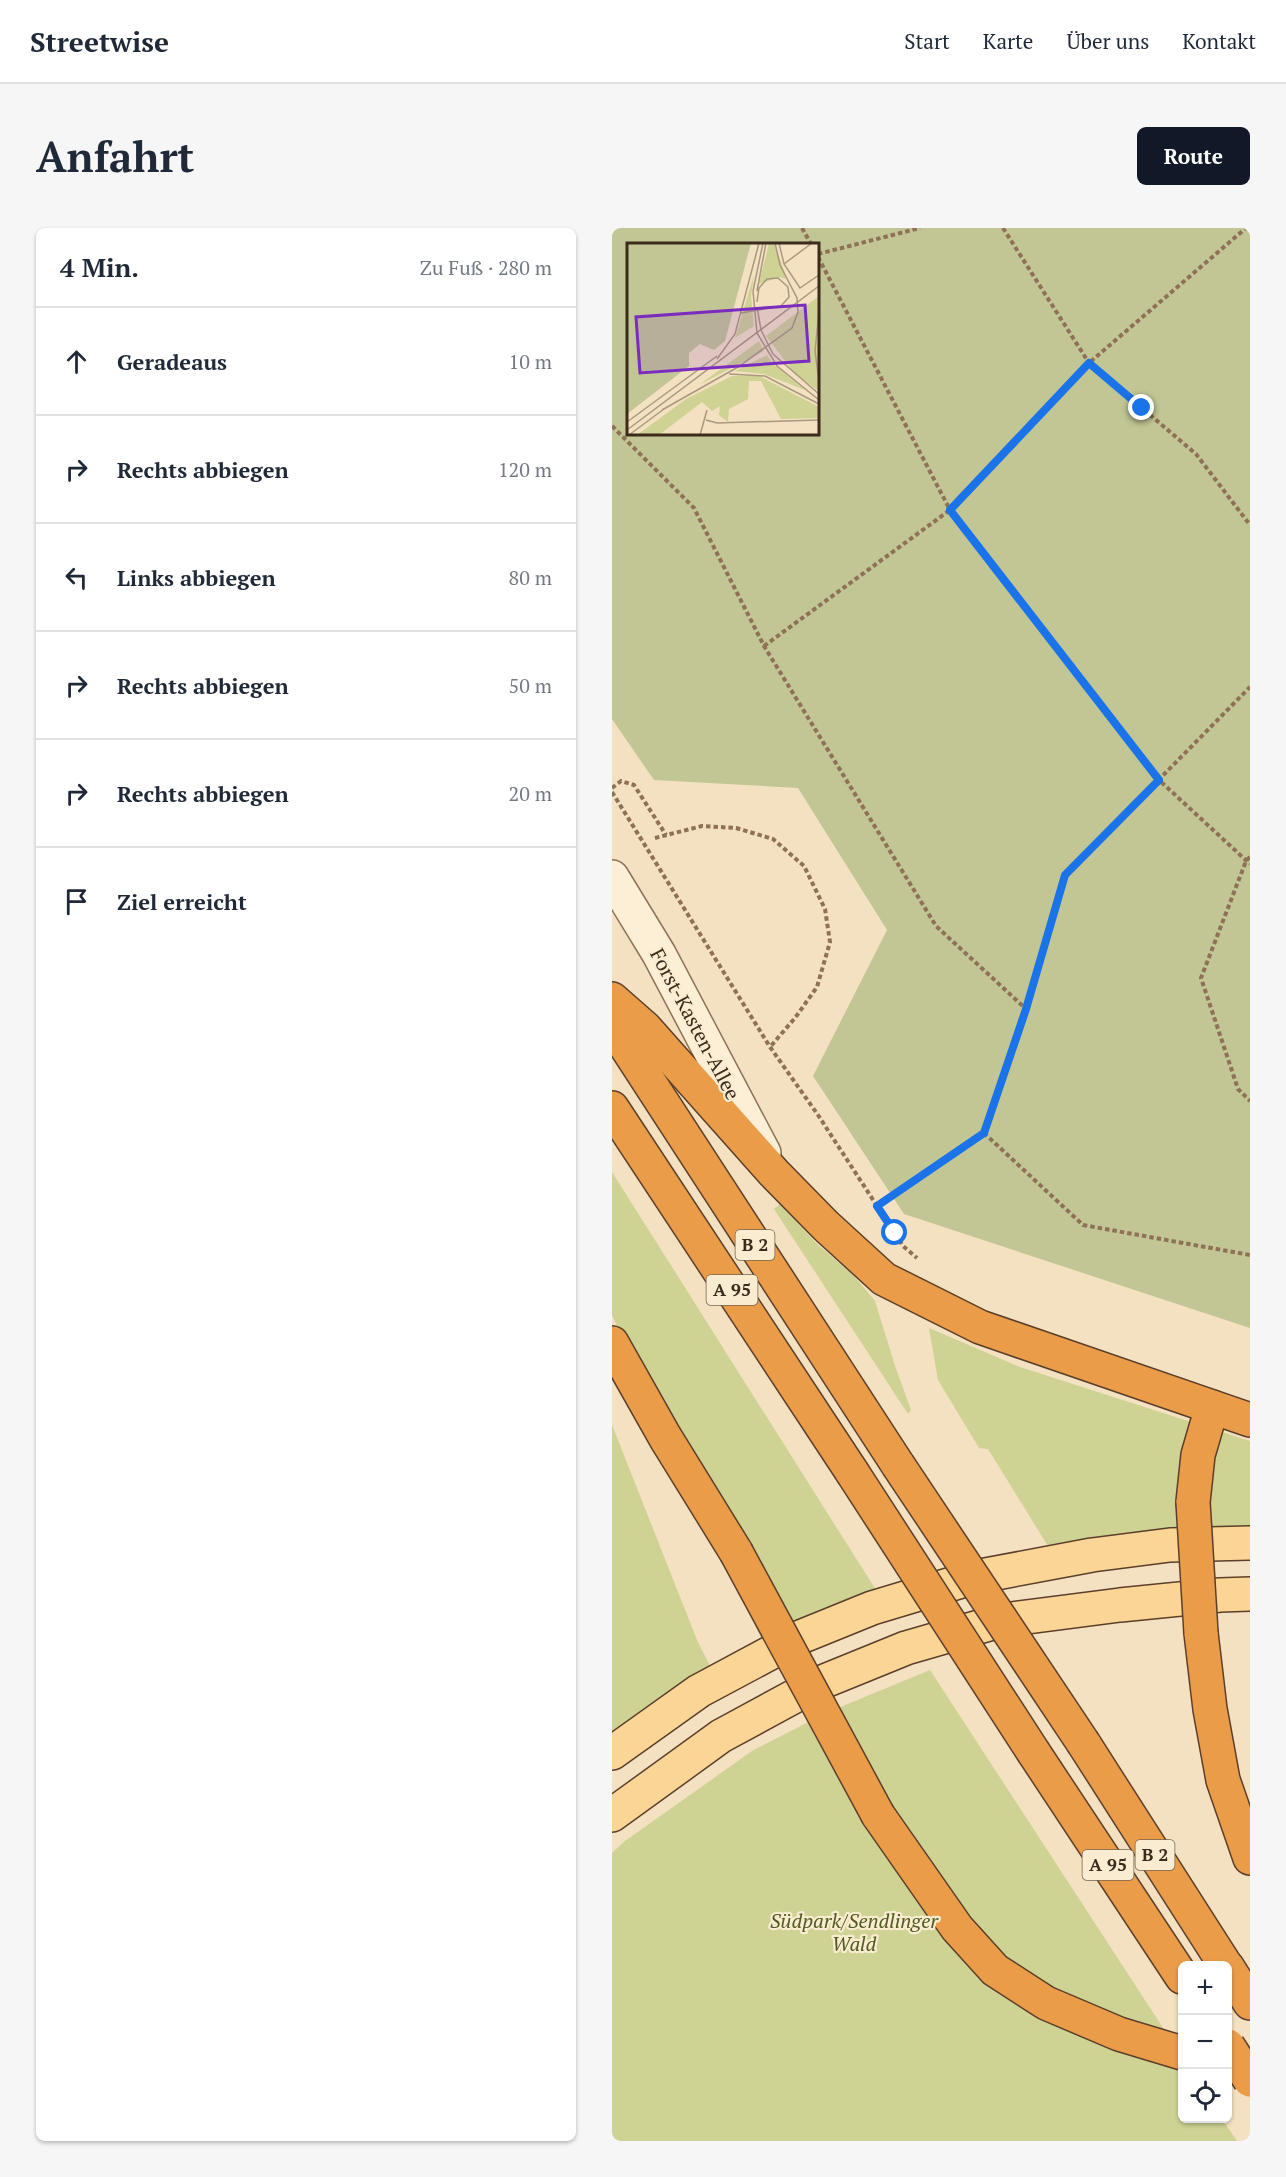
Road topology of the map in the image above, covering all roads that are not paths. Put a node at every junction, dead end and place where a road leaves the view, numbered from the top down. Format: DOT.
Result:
graph roads {
  1 [pos="612,877"];
  2 [pos="612,999"];
  3 [pos="612,1025"];
  4 [pos="612,1108"];
  5 [pos="774,1173"];
  6 [pos="612,1343"];
  7 [pos="1212,1407"];
  8 [pos="1250,1420"];
  9 [pos="1250,1543"];
  10 [pos="1250,1594"];
  11 [pos="612,1753"];
  12 [pos="612,1815"];
  13 [pos="1250,1858"];
  14 [pos="1178,1971"];
  15 [pos="1236,1981"];
  16 [pos="1178,2052"];
  17 [pos="1232,2053"];
  18 [pos="1232,2057"];
  19 [pos="1250,2058"];
  20 [pos="1250,2080"];
  1 -- 5 [label="street, Forst-Kasten-Allee"];
  2 -- 5 [label="highway"];
  3 -- 15 [label="highway, B 2, bridge"];
  4 -- 14 [label="highway, A 95, bridge"];
  5 -- 7 [label="highway"];
  6 -- 16 [label="highway, bridge"];
  7 -- 8 [label="highway"];
  7 -- 13 [label="highway, bridge"];
  9 -- 11 [label="main road"];
  10 -- 12 [label="main road"];
  17 -- 20 [label="highway, bridge"];
  18 -- 19 [label="highway"];
}
